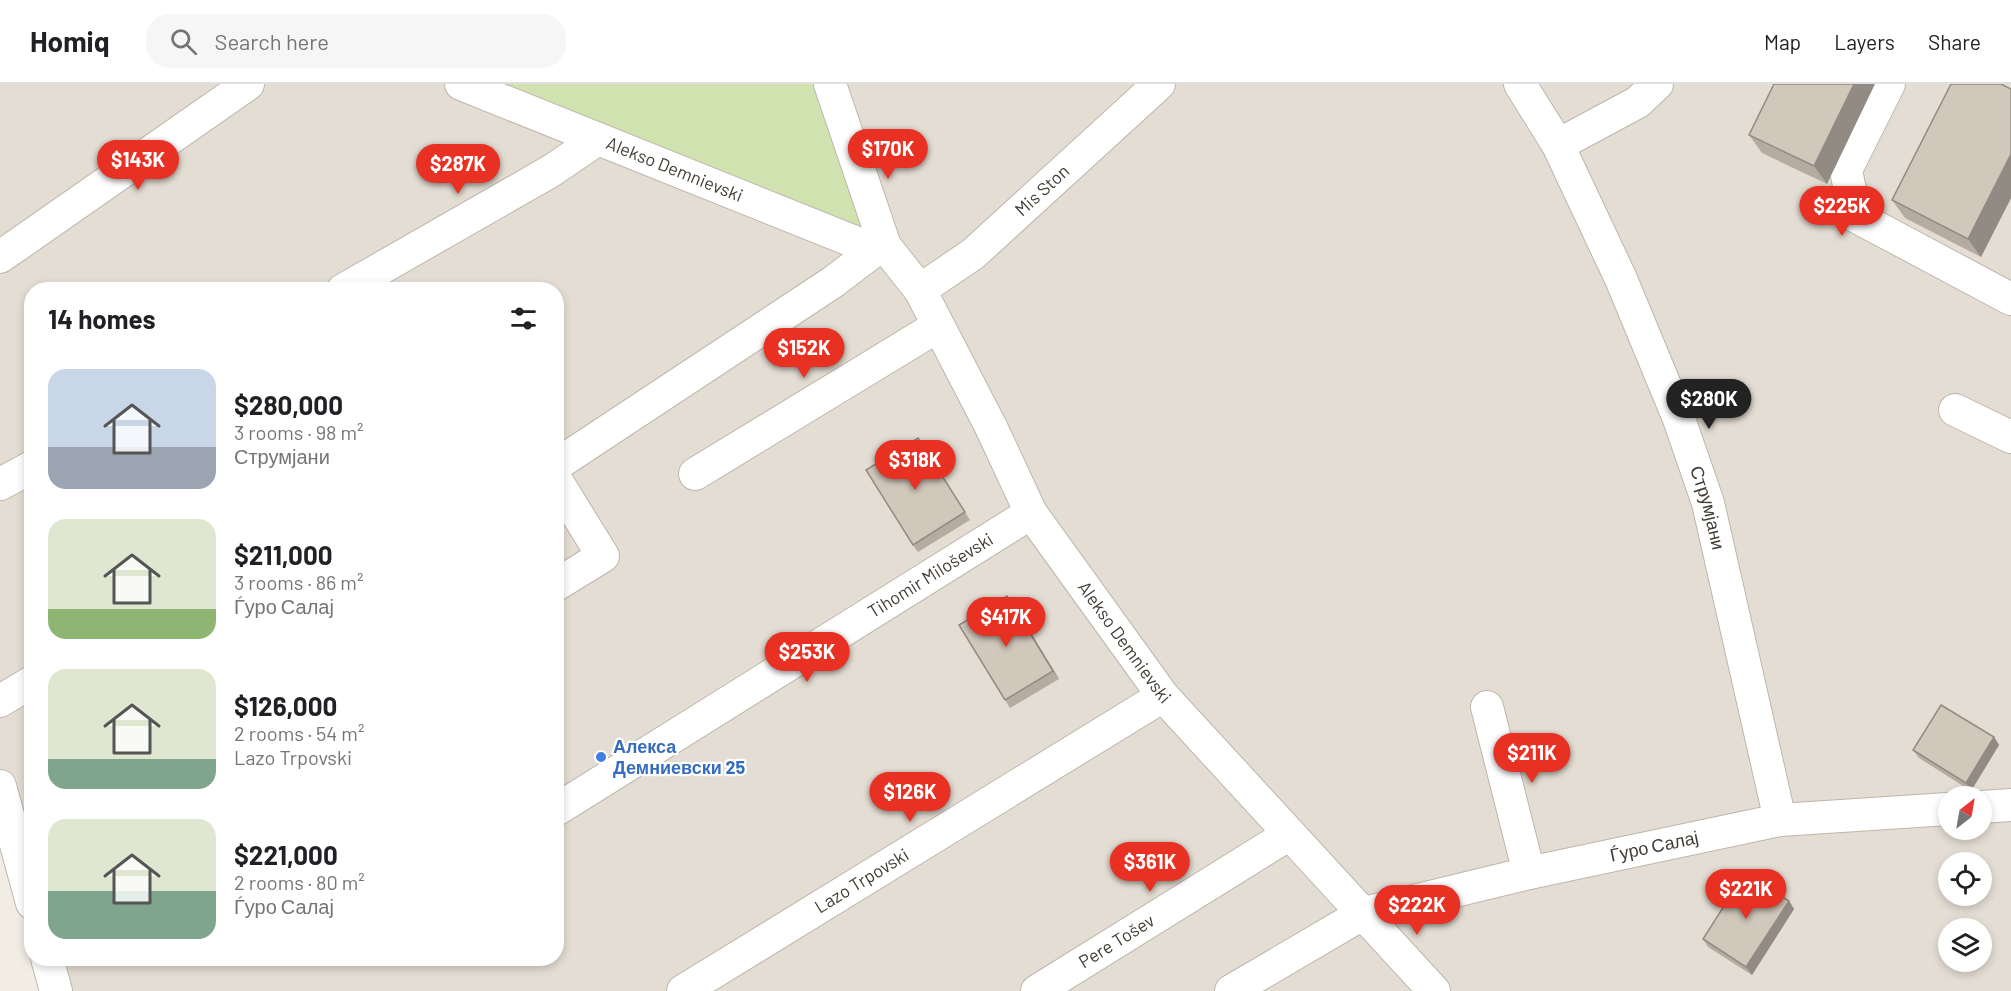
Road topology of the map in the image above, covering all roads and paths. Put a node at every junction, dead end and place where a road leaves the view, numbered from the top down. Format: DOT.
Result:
graph roads {
  1 [pos="248,84"];
  2 [pos="461,84"];
  3 [pos="830,84"];
  4 [pos="1159,84"];
  5 [pos="1520,84"];
  6 [pos="1657,84"];
  7 [pos="1889,84"];
  8 [pos="598,140"];
  9 [pos="1558,146"];
  10 [pos="880,248"];
  11 [pos="0,257"];
  12 [pos="357,282"];
  13 [pos="920,290"];
  14 [pos="2011,299"];
  15 [pos="938,326"];
  16 [pos="1955,410"];
  17 [pos="2011,437"];
  18 [pos="564,460"];
  19 [pos="24,471"];
  20 [pos="696,474"];
  21 [pos="0,484"];
  22 [pos="564,493"];
  23 [pos="1031,513"];
  24 [pos="564,580"];
  25 [pos="24,686"];
  26 [pos="1163,696"];
  27 [pos="0,700"];
  28 [pos="1487,707"];
  29 [pos="0,786"];
  30 [pos="564,805"];
  31 [pos="2011,805"];
  32 [pos="1992,806"];
  33 [pos="1938,810"];
  34 [pos="1780,820"];
  35 [pos="1288,835"];
  36 [pos="1529,873"];
  37 [pos="24,874"];
  38 [pos="1364,913"];
  39 [pos="683,991"];
  40 [pos="1037,991"];
  41 [pos="1231,991"];
  42 [pos="1434,991"];
  1 -- 11 [label="street"];
  2 -- 8 [label="street, Alekso Demnievski"];
  3 -- 10 [label="street, Alekso Demnievski"];
  4 -- 13 [label="street, Mis Ston"];
  5 -- 9 [label="street, Струмјани"];
  6 -- 9 [label="street"];
  7 -- 14 [label="street"];
  8 -- 10 [label="street, Alekso Demnievski"];
  8 -- 12 [label="street"];
  9 -- 34 [label="street, Струмјани"];
  10 -- 13 [label="street, Alekso Demnievski"];
  10 -- 18 [label="street"];
  13 -- 15 [label="street, Alekso Demnievski"];
  15 -- 20 [label="street"];
  15 -- 23 [label="street, Alekso Demnievski"];
  16 -- 17 [label="street"];
  19 -- 21 [label="street"];
  22 -- 24 [label="street"];
  23 -- 26 [label="street, Alekso Demnievski"];
  23 -- 30 [label="street, Tihomir Miloševski"];
  25 -- 27 [label="street"];
  26 -- 35 [label="street, Alekso Demnievski"];
  26 -- 39 [label="street, Lazo Trpovski"];
  28 -- 36 [label="street"];
  29 -- 37 [label="street"];
  31 -- 32 [label="street"];
  33 -- 34 [label="street, Ѓуро Салај"];
  34 -- 36 [label="street, Ѓуро Салај"];
  35 -- 38 [label="street, Alekso Demnievski"];
  35 -- 40 [label="street, Pere Tošev"];
  36 -- 38 [label="street, Ѓуро Салај"];
  38 -- 41 [label="street, Ѓуро Салај"];
  38 -- 42 [label="street, Alekso Demnievski"];
}
